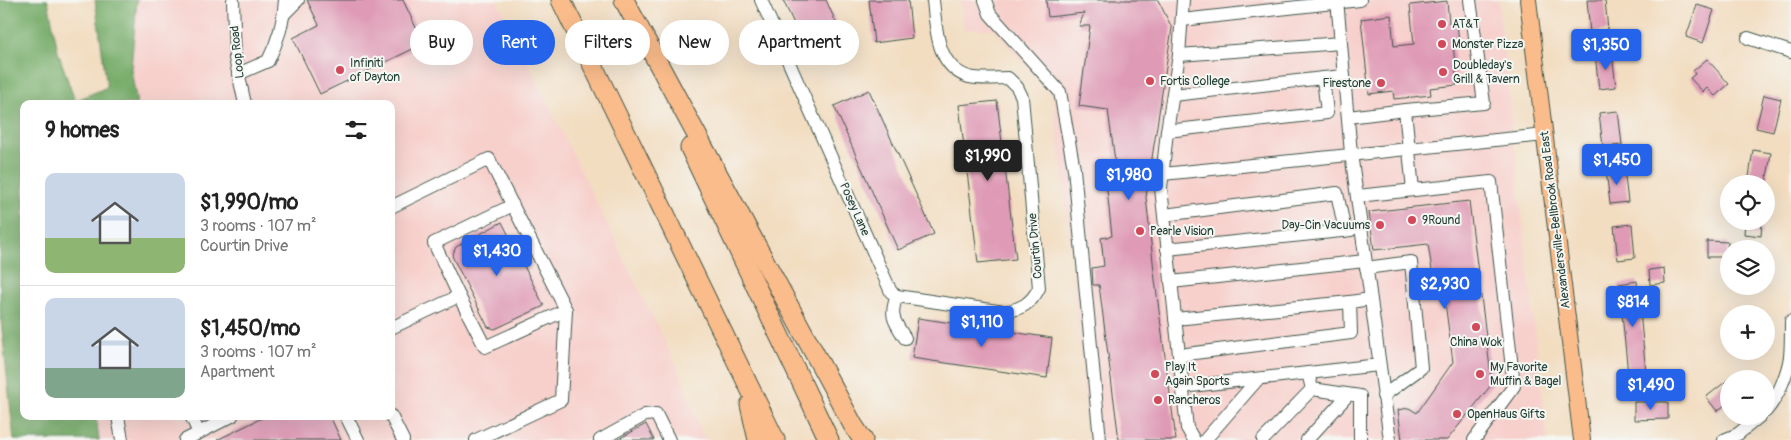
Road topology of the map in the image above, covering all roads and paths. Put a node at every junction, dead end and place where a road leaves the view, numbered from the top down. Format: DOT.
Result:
graph roads {
  1 [pos="233,0"];
  2 [pos="286,0"];
  3 [pos="298,0"];
  4 [pos="561,0"];
  5 [pos="620,0"];
  6 [pos="624,0"];
  7 [pos="761,0"];
  8 [pos="933,0"];
  9 [pos="985,0"];
  10 [pos="1183,0"];
  11 [pos="1360,0"];
  12 [pos="1470,0"];
  13 [pos="1528,0"];
  14 [pos="1338,1"];
  15 [pos="285,13"];
  16 [pos="1182,20"];
  17 [pos="1748,38"];
  18 [pos="1341,43"];
  19 [pos="1791,52"];
  20 [pos="1179,55"];
  21 [pos="238,74"];
  22 [pos="1344,76"];
  23 [pos="1323,78"];
  24 [pos="1173,95"];
  25 [pos="244,100"];
  26 [pos="1405,110"];
  27 [pos="1348,117"];
  28 [pos="1168,131"];
  29 [pos="1545,135"];
  30 [pos="1408,148"];
  31 [pos="1351,154"];
  32 [pos="1163,174"];
  33 [pos="1413,190"];
  34 [pos="1357,196"];
  35 [pos="395,204"];
  36 [pos="513,205"];
  37 [pos="1164,215"];
  38 [pos="1361,229"];
  39 [pos="1345,231"];
  40 [pos="1167,249"];
  41 [pos="1366,265"];
  42 [pos="1171,282"];
  43 [pos="459,296"];
  44 [pos="897,296"];
  45 [pos="1370,299"];
  46 [pos="1350,302"];
  47 [pos="566,310"];
  48 [pos="1175,319"];
  49 [pos="1791,321"];
  50 [pos="395,326"];
  51 [pos="905,338"];
  52 [pos="1179,355"];
  53 [pos="1379,365"];
  54 [pos="741,370"];
  55 [pos="1308,374"];
  56 [pos="1258,379"];
  57 [pos="1182,387"];
  58 [pos="1312,389"];
  59 [pos="1348,395"];
  60 [pos="1383,396"];
  61 [pos="1775,397"];
  62 [pos="119,420"];
  63 [pos="193,420"];
  64 [pos="223,420"];
  65 [pos="348,420"];
  66 [pos="393,420"];
  67 [pos="1749,425"];
  68 [pos="199,433"];
  69 [pos="122,440"];
  70 [pos="185,440"];
  71 [pos="358,440"];
  72 [pos="403,440"];
  73 [pos="476,440"];
  74 [pos="600,440"];
  75 [pos="669,440"];
  76 [pos="758,440"];
  77 [pos="775,440"];
  78 [pos="829,440"];
  79 [pos="863,440"];
  80 [pos="1100,440"];
  81 [pos="1194,440"];
  82 [pos="1205,440"];
  83 [pos="1262,440"];
  84 [pos="1307,440"];
  85 [pos="1360,440"];
  86 [pos="1390,440"];
  87 [pos="1474,440"];
  88 [pos="1582,440"];
  89 [pos="1724,440"];
  1 -- 21 [label="street, Loop Road"];
  2 -- 15 [label="street"];
  3 -- 15 [label="street"];
  4 -- 54 [label="highway"];
  5 -- 78 [label="highway"];
  6 -- 79 [label="highway"];
  7 -- 44 [label="street, Posey Lane"];
  8 -- 44 [label="street, Courtin Drive"];
  9 -- 80 [label="street"];
  10 -- 16 [label="street"];
  11 -- 14 [label="street"];
  12 -- 26 [label="street"];
  13 -- 29 [label="main road, Alexandersville-Bellbrook Road East"];
  14 -- 16 [label="street"];
  14 -- 18 [label="street"];
  15 -- 21 [label="street"];
  16 -- 20 [label="street"];
  17 -- 19 [label="street"];
  18 -- 20 [label="street"];
  18 -- 22 [label="street"];
  20 -- 24 [label="street"];
  21 -- 25 [label="street, Loop Road"];
  22 -- 23 [label="street"];
  22 -- 27 [label="street"];
  23 -- 24 [label="street"];
  23 -- 28 [label="street"];
  24 -- 28 [label="street"];
  26 -- 27 [label="street"];
  26 -- 30 [label="street"];
  27 -- 31 [label="street"];
  28 -- 32 [label="street"];
  29 -- 30 [label="street"];
  29 -- 88 [label="main road, Alexandersville-Bellbrook Road East"];
  30 -- 31 [label="street"];
  30 -- 33 [label="street"];
  31 -- 32 [label="street"];
  31 -- 34 [label="street"];
  32 -- 37 [label="street"];
  33 -- 34 [label="street"];
  33 -- 87 [label="street"];
  34 -- 38 [label="street"];
  35 -- 36 [label="street"];
  36 -- 43 [label="street"];
  36 -- 47 [label="street"];
  37 -- 39 [label="street"];
  37 -- 40 [label="street"];
  38 -- 39 [label="street"];
  38 -- 41 [label="street"];
  39 -- 40 [label="street"];
  40 -- 42 [label="street"];
  41 -- 42 [label="street"];
  41 -- 45 [label="street"];
  41 -- 60 [label="street"];
  42 -- 48 [label="street"];
  43 -- 47 [label="street"];
  43 -- 50 [label="street"];
  44 -- 51 [label="street"];
  45 -- 46 [label="street"];
  45 -- 53 [label="street"];
  46 -- 48 [label="street"];
  46 -- 52 [label="street"];
  47 -- 73 [label="street"];
  48 -- 52 [label="street"];
  49 -- 61 [label="street"];
  52 -- 57 [label="street"];
  53 -- 55 [label="street"];
  53 -- 60 [label="street"];
  54 -- 76 [label="highway"];
  54 -- 77 [label="highway"];
  55 -- 56 [label="street"];
  55 -- 58 [label="street"];
  56 -- 57 [label="street"];
  56 -- 82 [label="street"];
  57 -- 81 [label="street"];
  58 -- 59 [label="street"];
  58 -- 83 [label="street"];
  59 -- 84 [label="street"];
  59 -- 85 [label="street"];
  60 -- 86 [label="street"];
  62 -- 69 [label="street"];
  63 -- 68 [label="street"];
  64 -- 68 [label="street"];
  65 -- 71 [label="street"];
  66 -- 72 [label="street"];
  67 -- 89 [label="street"];
  68 -- 70 [label="street"];
  74 -- 75 [label="street"];
}
